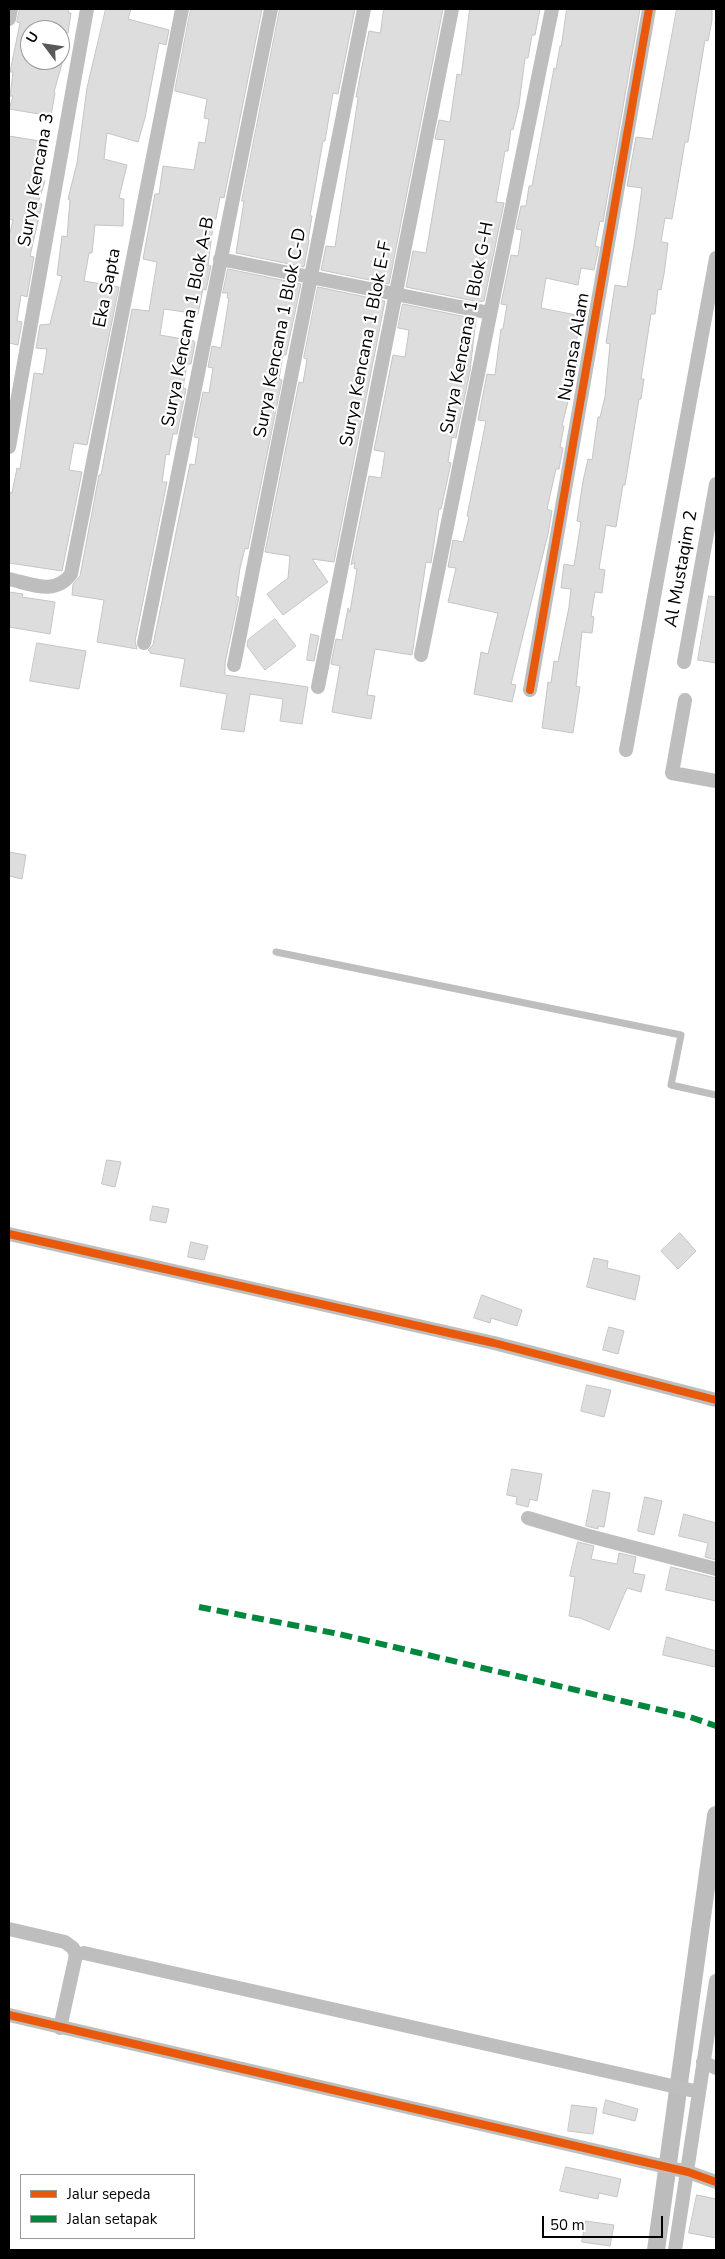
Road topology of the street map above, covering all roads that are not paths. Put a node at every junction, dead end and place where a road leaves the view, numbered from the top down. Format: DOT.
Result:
graph roads {
  1 [pos="10,9"];
  2 [pos="87,9"];
  3 [pos="182,9"];
  4 [pos="271,9"];
  5 [pos="364,9"];
  6 [pos="452,9"];
  7 [pos="552,9"];
  8 [pos="649,9"];
  9 [pos="9,19"];
  10 [pos="716,258"];
  11 [pos="220,259"];
  12 [pos="311,277"];
  13 [pos="396,294"];
  14 [pos="490,313"];
  15 [pos="9,447"];
  16 [pos="716,484"];
  17 [pos="9,579"];
  18 [pos="144,643"];
  19 [pos="421,655"];
  20 [pos="684,662"];
  21 [pos="234,665"];
  22 [pos="318,687"];
  23 [pos="530,690"];
  24 [pos="685,700"];
  25 [pos="626,750"];
  26 [pos="716,782"];
  27 [pos="276,952"];
  28 [pos="716,1094"];
  29 [pos="9,1234"];
  30 [pos="716,1400"];
  31 [pos="528,1518"];
  32 [pos="716,1569"];
  33 [pos="9,1929"];
  34 [pos="84,1952"];
  35 [pos="716,1981"];
  36 [pos="9,2015"];
  37 [pos="60,2028"];
  38 [pos="710,2065"];
  39 [pos="699,2092"];
  40 [pos="685,2172"];
  41 [pos="716,2182"];
  42 [pos="675,2250"];
  1 -- 9 [label="street"];
  2 -- 15 [label="street, Surya Kencana 3"];
  3 -- 17 [label="street, Eka Sapta"];
  4 -- 11 [label="street, Surya Kencana 1 Blok A-B"];
  5 -- 12 [label="street, Surya Kencana 1 Blok C-D"];
  6 -- 13 [label="street, Surya Kencana 1 Blok E-F"];
  7 -- 14 [label="street, Surya Kencana 1 Blok G-H"];
  8 -- 23 [label="street, Nuansa Alam"];
  10 -- 25 [label="street"];
  11 -- 12 [label="street"];
  11 -- 18 [label="street, Surya Kencana 1 Blok A-B"];
  12 -- 13 [label="street"];
  12 -- 21 [label="street, Surya Kencana 1 Blok C-D"];
  13 -- 14 [label="street"];
  13 -- 22 [label="street, Surya Kencana 1 Blok E-F"];
  14 -- 19 [label="street, Surya Kencana 1 Blok G-H"];
  16 -- 20 [label="street, Al Mustaqim 2"];
  24 -- 26 [label="street"];
  27 -- 28 [label="lane"];
  29 -- 30 [label="street"];
  31 -- 32 [label="street"];
  33 -- 37 [label="street"];
  34 -- 39 [label="street"];
  35 -- 38 [label="street"];
  36 -- 37 [label="street"];
  37 -- 40 [label="street"];
  38 -- 39 [label="street"];
  39 -- 40 [label="street"];
  40 -- 41 [label="street"];
  40 -- 42 [label="street"];
}
